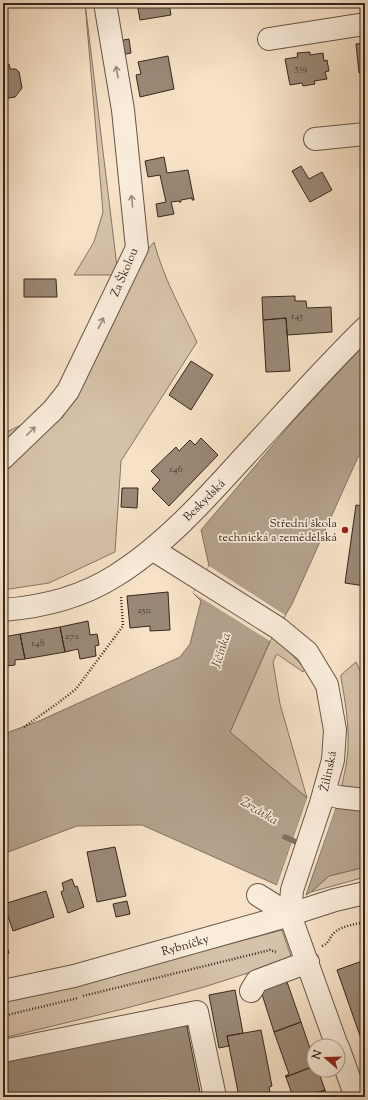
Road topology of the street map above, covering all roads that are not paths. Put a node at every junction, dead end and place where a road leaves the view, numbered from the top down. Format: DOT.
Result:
graph roads {
  1 [pos="105,3"];
  2 [pos="365,24"];
  3 [pos="270,39"];
  4 [pos="365,134"];
  5 [pos="315,139"];
  6 [pos="365,328"];
  7 [pos="3,458"];
  8 [pos="152,549"];
  9 [pos="3,610"];
  10 [pos="323,798"];
  11 [pos="365,800"];
  12 [pos="365,893"];
  13 [pos="258,895"];
  14 [pos="290,915"];
  15 [pos="306,957"];
  16 [pos="3,991"];
  17 [pos="251,991"];
  18 [pos="335,1038"];
  19 [pos="3,1050"];
  20 [pos="346,1069"];
  21 [pos="215,1097"];
  22 [pos="356,1097"];
  7 -- 1 [label="street, Za Školou, one-way"];
  2 -- 3 [label="street"];
  4 -- 5 [label="street"];
  6 -- 8 [label="street, Beskydská"];
  8 -- 9 [label="street, Beskydská"];
  8 -- 10 [label="street, Žilinská"];
  10 -- 11 [label="street"];
  10 -- 14 [label="street, Žilinská"];
  12 -- 14 [label="street, Rybníčky"];
  13 -- 14 [label="street"];
  14 -- 15 [label="street, Žilinská"];
  14 -- 16 [label="street, Rybníčky"];
  15 -- 17 [label="street"];
  15 -- 18 [label="street, Žilinská"];
  19 -- 21 [label="street"];
  20 -- 22 [label="street, Žilinská"];
}
